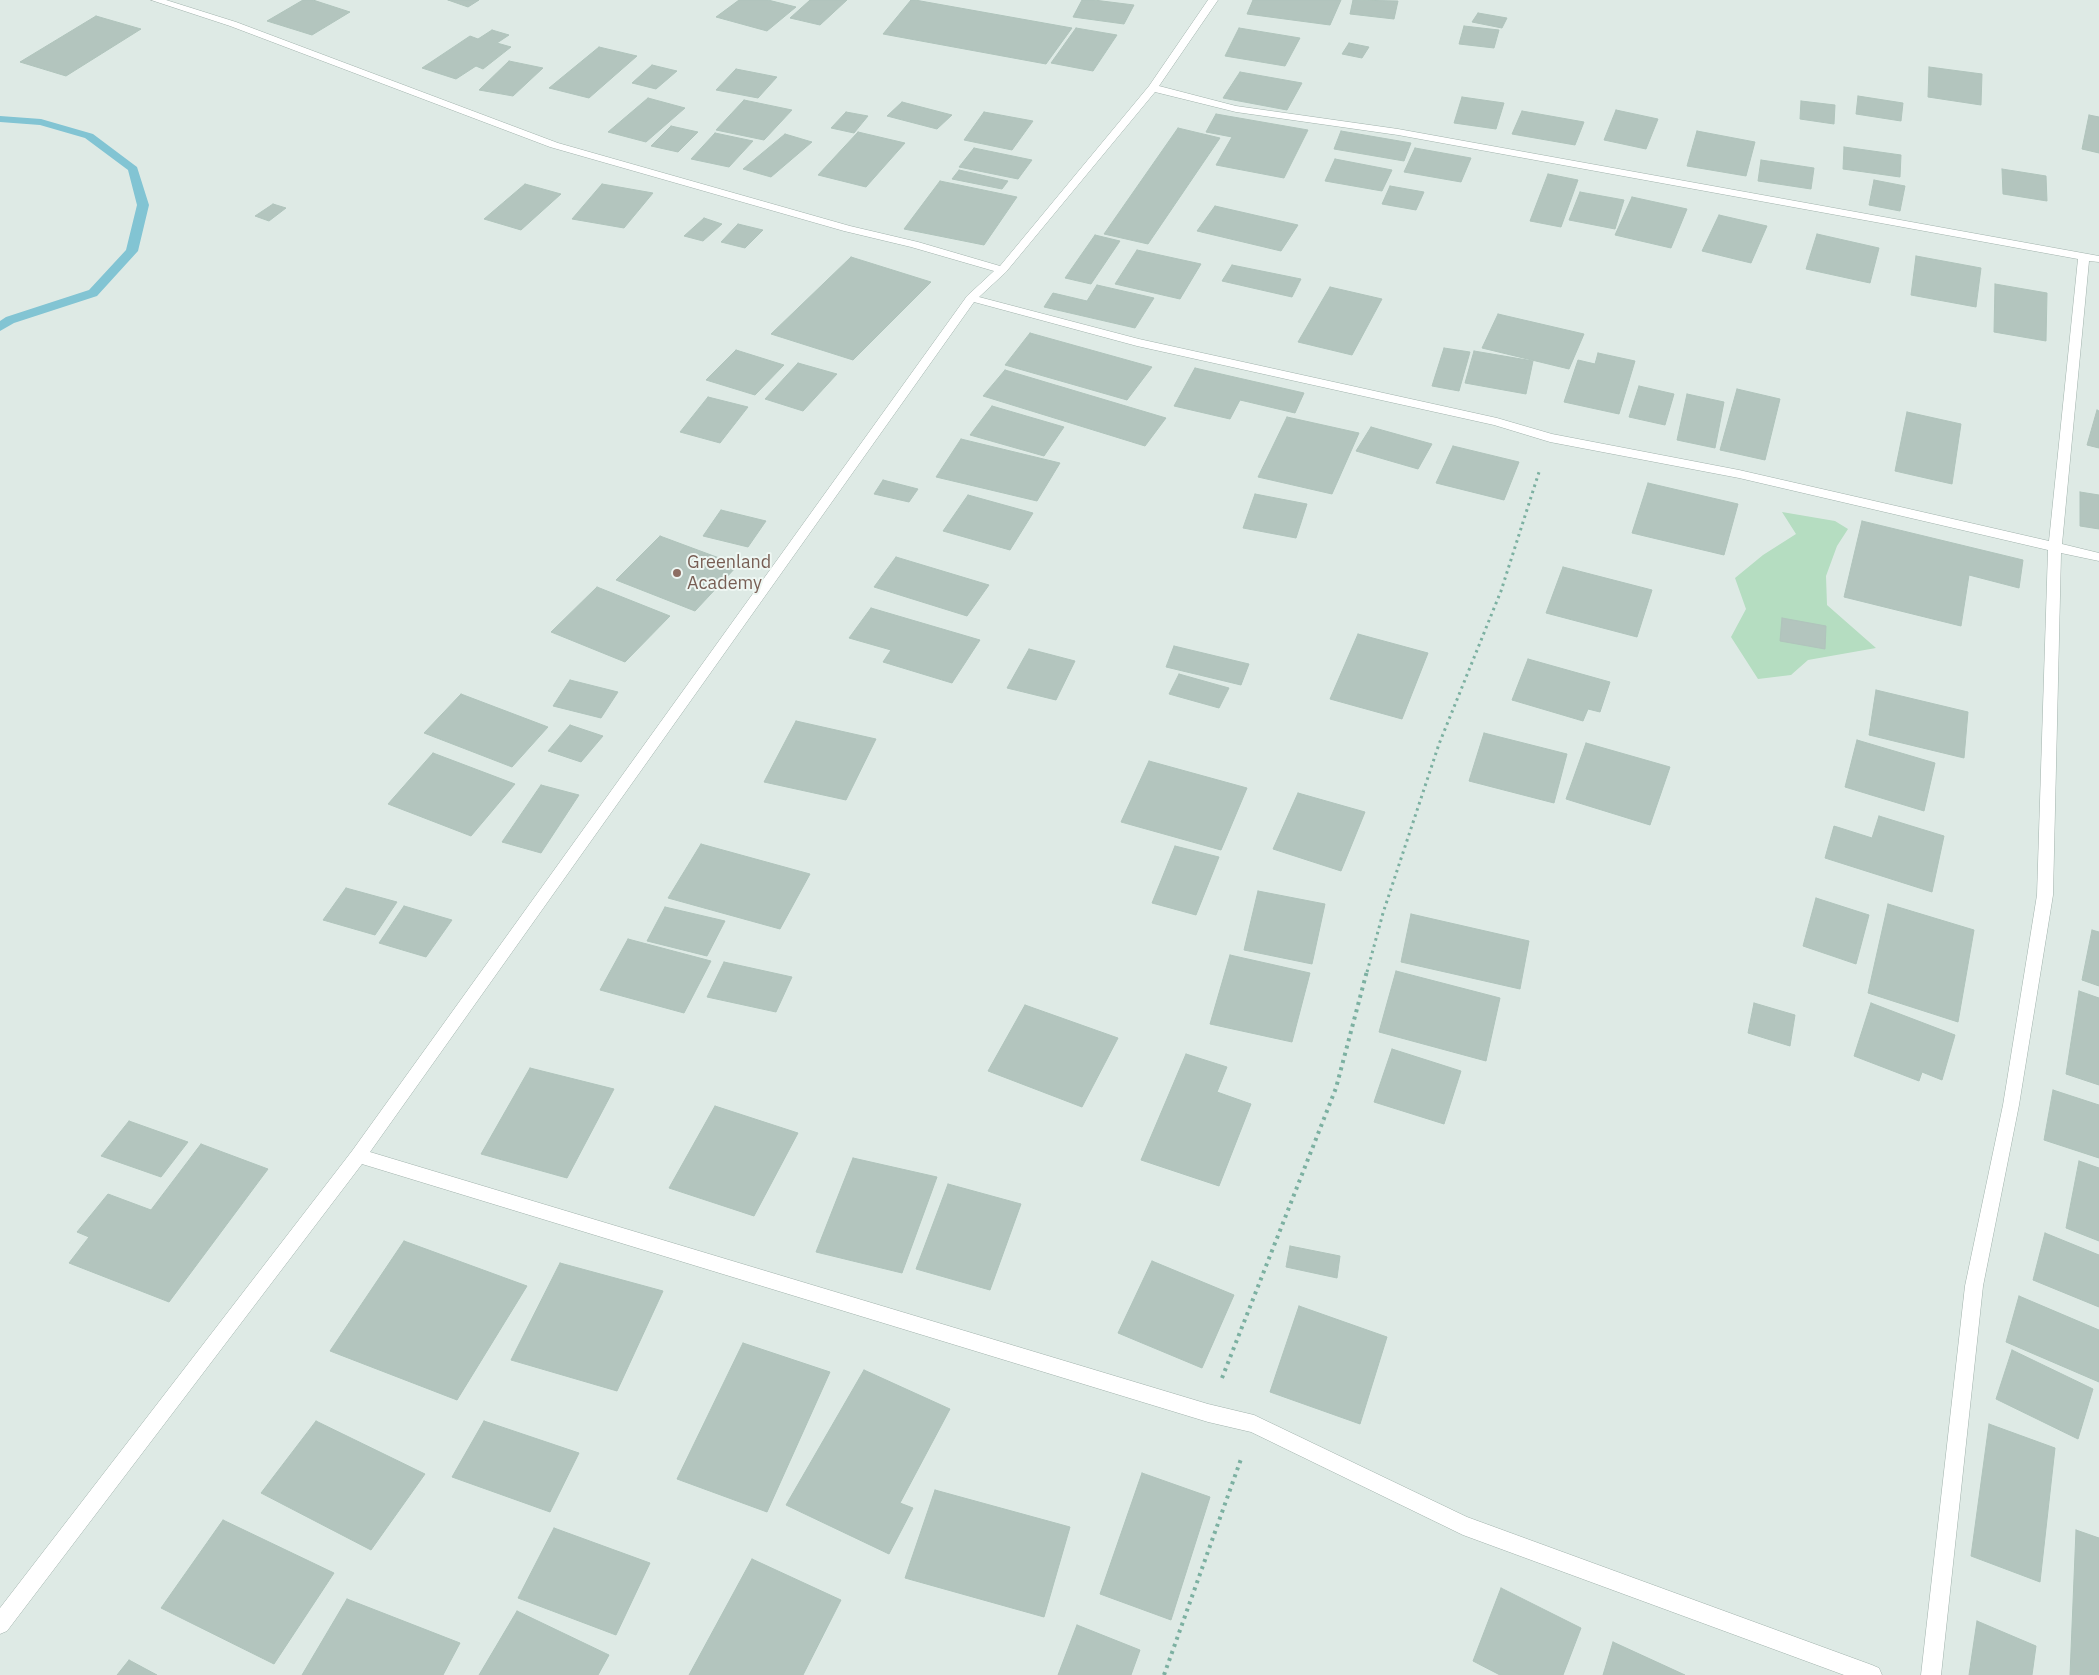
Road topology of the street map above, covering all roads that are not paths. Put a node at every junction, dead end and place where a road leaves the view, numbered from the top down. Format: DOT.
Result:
graph roads {
  1 [pos="156,0"];
  2 [pos="1213,0"];
  3 [pos="1153,88"];
  4 [pos="2092,258"];
  5 [pos="1002,270"];
  6 [pos="971,298"];
  7 [pos="2055,546"];
  8 [pos="2099,557"];
  9 [pos="358,1156"];
  10 [pos="0,1624"];
  11 [pos="1872,1675"];
  12 [pos="1931,1675"];
  1 -- 5 [label="street"];
  2 -- 3 [label="street"];
  3 -- 4 [label="street"];
  3 -- 5 [label="street"];
  4 -- 7 [label="street"];
  5 -- 6 [label="street"];
  6 -- 7 [label="street"];
  6 -- 9 [label="street"];
  7 -- 8 [label="street"];
  7 -- 12 [label="street"];
  9 -- 10 [label="street"];
  9 -- 11 [label="street"];
}
